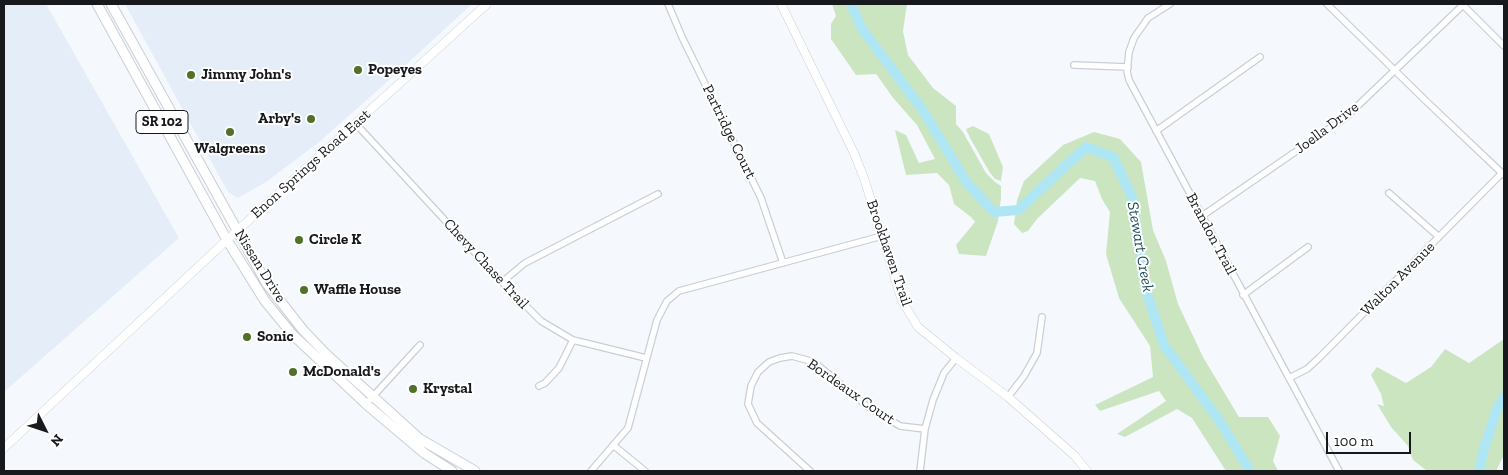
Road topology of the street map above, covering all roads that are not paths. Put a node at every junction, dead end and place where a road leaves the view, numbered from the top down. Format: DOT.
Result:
graph roads {
  1 [pos="97,4"];
  2 [pos="110,4"];
  3 [pos="486,4"];
  4 [pos="668,4"];
  5 [pos="781,4"];
  6 [pos="1170,4"];
  7 [pos="1327,4"];
  8 [pos="1462,4"];
  9 [pos="1504,46"];
  10 [pos="1260,57"];
  11 [pos="1074,65"];
  12 [pos="1128,67"];
  13 [pos="1395,70"];
  14 [pos="356,124"];
  15 [pos="1156,131"];
  16 [pos="1503,174"];
  17 [pos="1389,193"];
  18 [pos="658,194"];
  19 [pos="1202,216"];
  20 [pos="238,230"];
  21 [pos="882,236"];
  22 [pos="1439,237"];
  23 [pos="227,240"];
  24 [pos="1308,247"];
  25 [pos="783,263"];
  26 [pos="502,282"];
  27 [pos="1243,296"];
  28 [pos="1042,317"];
  29 [pos="573,340"];
  30 [pos="420,345"];
  31 [pos="646,358"];
  32 [pos="956,358"];
  33 [pos="1289,378"];
  34 [pos="539,386"];
  35 [pos="374,397"];
  36 [pos="1008,397"];
  37 [pos="366,404"];
  38 [pos="925,429"];
  39 [pos="613,445"];
  40 [pos="4,448"];
  41 [pos="452,471"];
  42 [pos="474,471"];
  43 [pos="591,471"];
  44 [pos="645,471"];
  45 [pos="810,471"];
  46 [pos="920,471"];
  47 [pos="1087,471"];
  48 [pos="1339,471"];
  1 -- 23 [label="main road, Nissan Drive / SR 102"];
  2 -- 20 [label="main road, Nissan Drive / SR 102"];
  3 -- 14 [label="street, Enon Springs Road East"];
  4 -- 25 [label="street, Partridge Court"];
  5 -- 21 [label="street, Brookhaven Trail"];
  6 -- 12 [label="street, Brandon Trail"];
  7 -- 13 [label="street"];
  8 -- 9 [label="street"];
  8 -- 13 [label="street, Joella Drive"];
  10 -- 15 [label="street"];
  11 -- 12 [label="street"];
  12 -- 15 [label="street, Brandon Trail"];
  13 -- 16 [label="street"];
  13 -- 19 [label="street, Joella Drive"];
  14 -- 20 [label="street, Enon Springs Road East"];
  14 -- 26 [label="street, Chevy Chase Trail"];
  15 -- 19 [label="street, Brandon Trail"];
  16 -- 22 [label="street, Walton Avenue"];
  17 -- 22 [label="street"];
  18 -- 26 [label="street"];
  19 -- 27 [label="street, Brandon Trail"];
  20 -- 23 [label="street, Enon Springs Road East"];
  20 -- 35 [label="main road, Nissan Drive / SR 102"];
  21 -- 25 [label="street"];
  21 -- 32 [label="street, Brookhaven Trail"];
  22 -- 33 [label="street, Walton Avenue"];
  23 -- 37 [label="main road, Nissan Drive / SR 102"];
  23 -- 40 [label="street, Enon Springs Road East"];
  24 -- 27 [label="street"];
  25 -- 31 [label="street"];
  26 -- 29 [label="street, Chevy Chase Trail"];
  27 -- 33 [label="street, Brandon Trail"];
  28 -- 36 [label="street"];
  29 -- 31 [label="street, Chevy Chase Trail"];
  29 -- 34 [label="street"];
  30 -- 35 [label="street"];
  31 -- 39 [label="street"];
  32 -- 36 [label="street, Brookhaven Trail"];
  32 -- 38 [label="street"];
  33 -- 48 [label="street, Brandon Trail"];
  35 -- 37 [label="street"];
  35 -- 42 [label="main road, Nissan Drive / SR 102"];
  36 -- 47 [label="street, Brookhaven Trail"];
  37 -- 41 [label="main road, Nissan Drive / SR 102"];
  38 -- 45 [label="street, Bordeaux Court"];
  38 -- 46 [label="street"];
  39 -- 43 [label="street"];
  39 -- 44 [label="street"];
}
